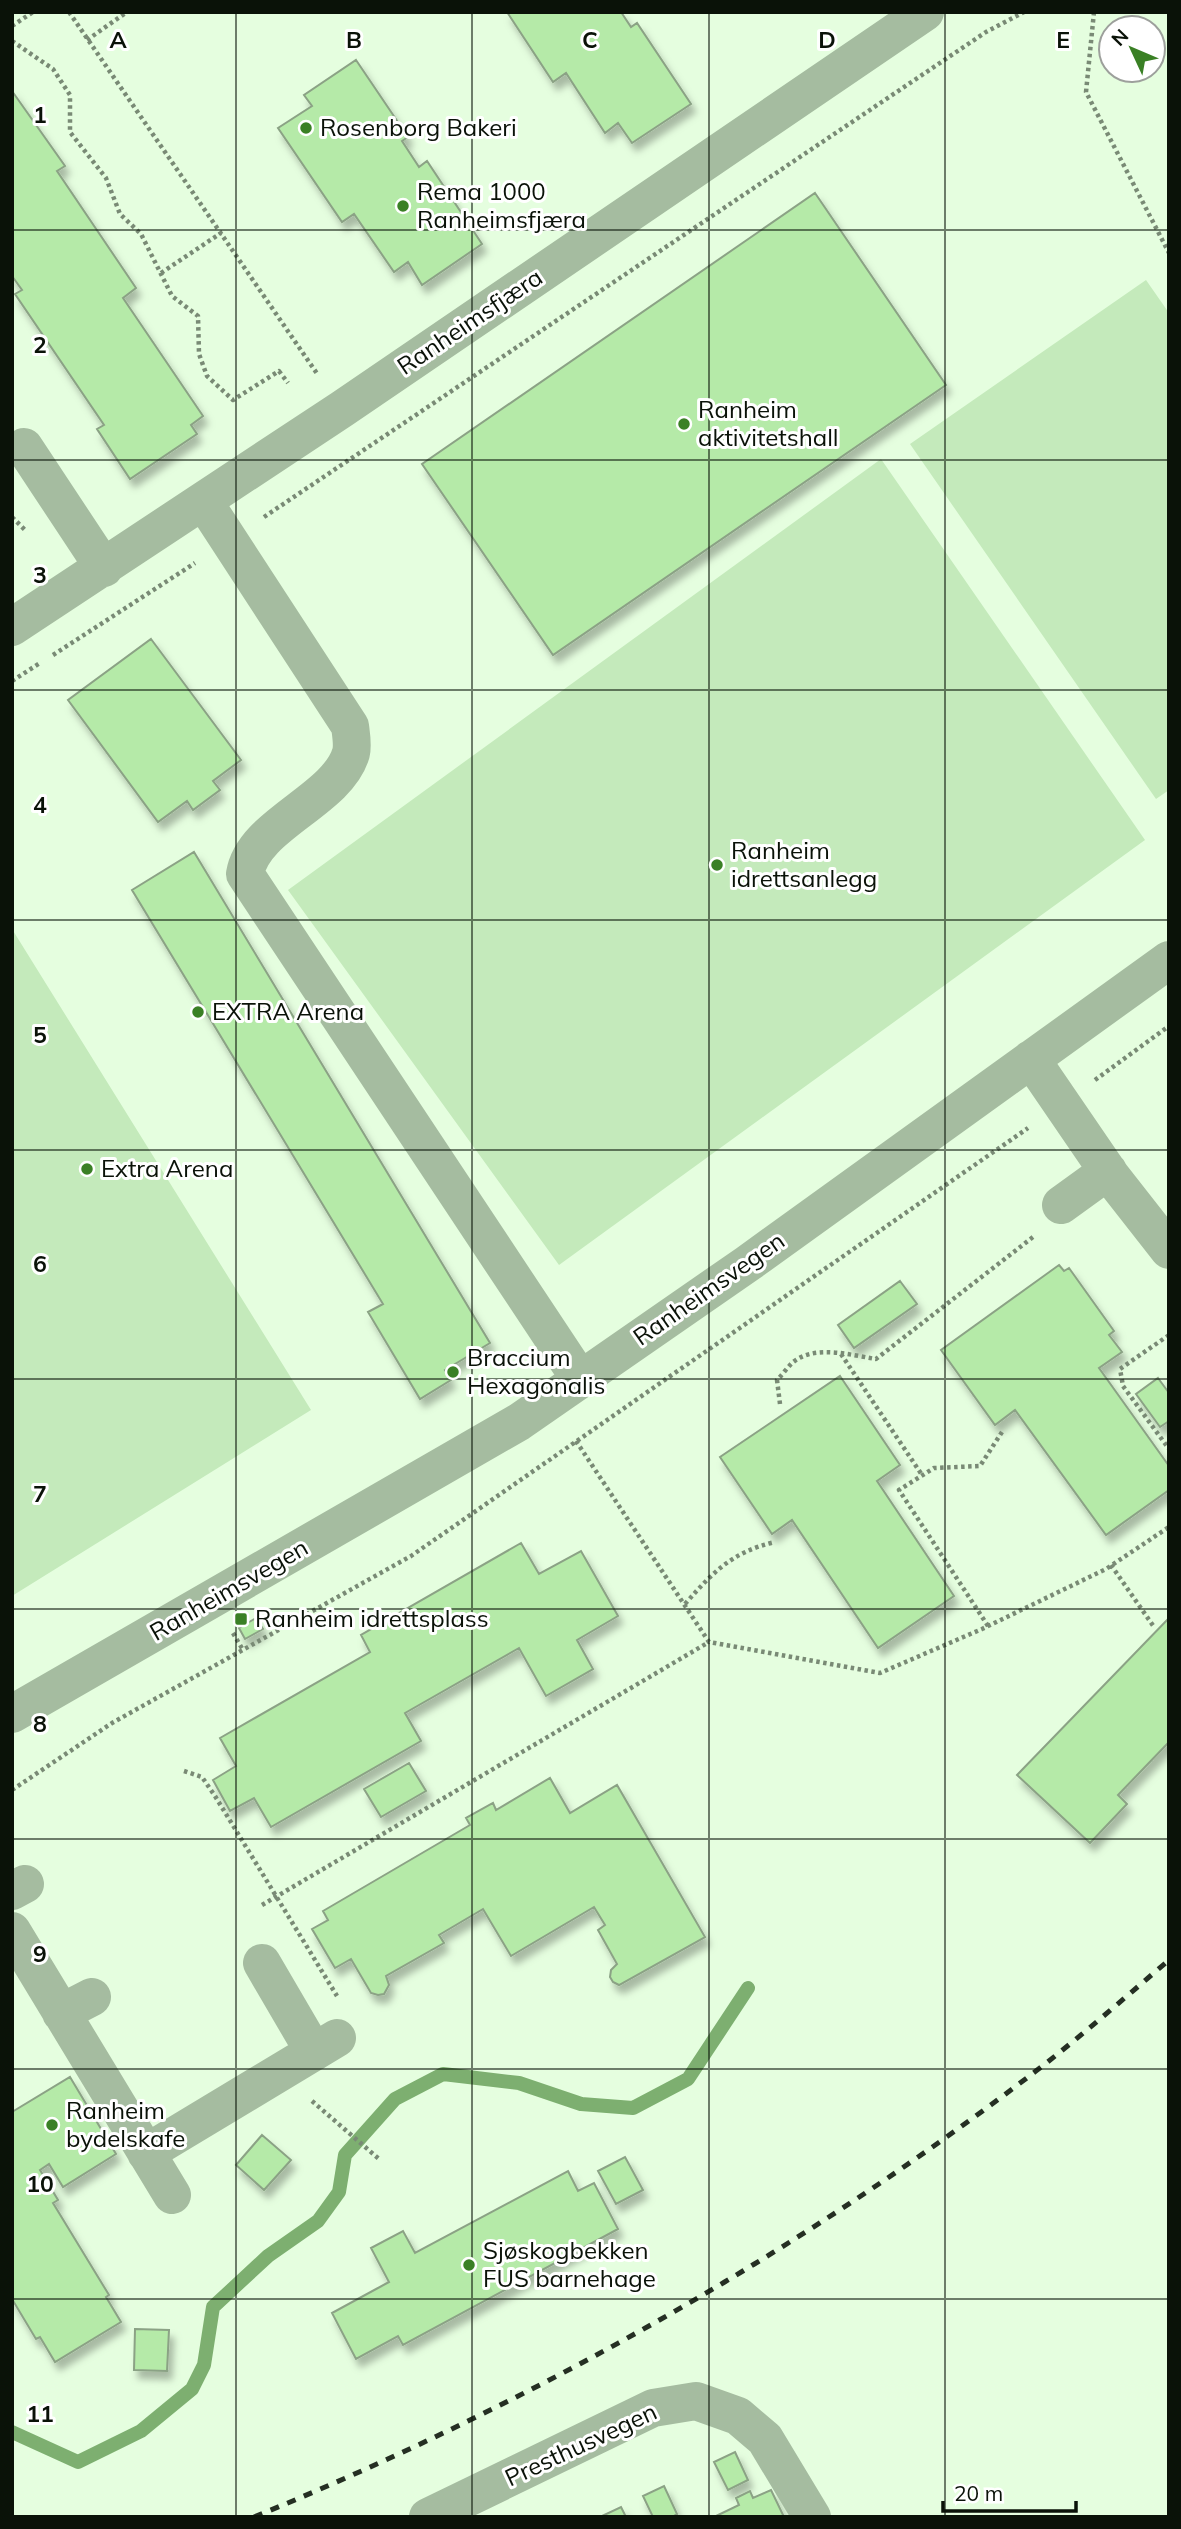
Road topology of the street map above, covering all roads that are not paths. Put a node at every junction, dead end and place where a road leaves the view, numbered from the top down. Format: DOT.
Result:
graph roads {
  1 [pos="925,12"];
  2 [pos="24,447"];
  3 [pos="204,502"];
  4 [pos="104,568"];
  5 [pos="12,627"];
  6 [pos="1169,960"];
  7 [pos="1031,1059"];
  8 [pos="1108,1171"];
  9 [pos="1061,1205"];
  10 [pos="1169,1250"];
  11 [pos="580,1379"];
  12 [pos="12,1714"];
  13 [pos="12,1931"];
  14 [pos="262,1963"];
  15 [pos="146,2153"];
  16 [pos="172,2195"];
  17 [pos="428,2517"];
  18 [pos="812,2517"];
  1 -- 3 [label="street, Ranheimsfjæra"];
  2 -- 4 [label="street"];
  3 -- 4 [label="street, Ranheimsfjæra"];
  3 -- 11 [label="street"];
  4 -- 5 [label="street, Ranheimsfjæra"];
  6 -- 7 [label="street, Ranheimsvegen"];
  7 -- 8 [label="street"];
  7 -- 11 [label="street, Ranheimsvegen"];
  8 -- 9 [label="street"];
  8 -- 10 [label="street"];
  11 -- 12 [label="street, Ranheimsvegen"];
  13 -- 15 [label="street"];
  14 -- 15 [label="street"];
  15 -- 16 [label="street"];
  17 -- 18 [label="street, Presthusvegen"];
}
